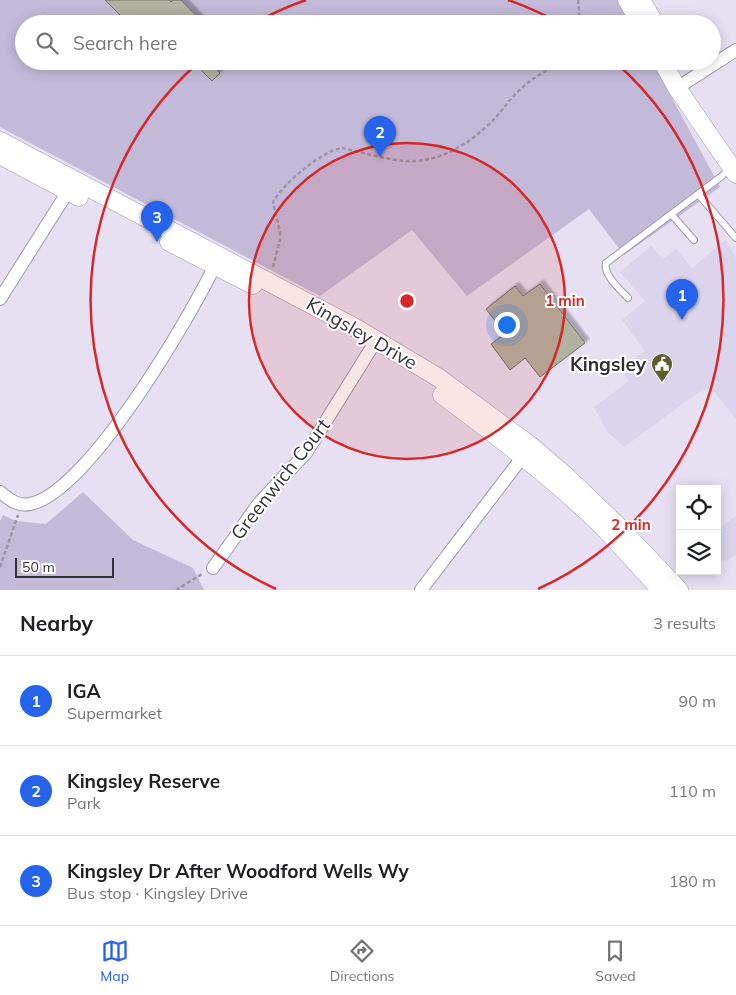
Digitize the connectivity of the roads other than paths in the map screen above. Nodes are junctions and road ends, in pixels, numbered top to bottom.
1 (627, 0) edge
2 (641, 0) edge
3 (636, 15) edge
4 (650, 15) edge
5 (736, 50) edge
6 (721, 60) edge
7 (670, 70) edge
8 (679, 70) edge
9 (706, 70) edge
10 (683, 85) junction
11 (0, 141) edge
12 (0, 155) edge
13 (734, 164) edge
14 (71, 186) junction
15 (698, 194) junction
16 (671, 214) junction
17 (736, 238) edge
18 (694, 240) dead end
19 (217, 261) junction
20 (628, 298) dead end
21 (0, 299) edge
22 (374, 344) junction
23 (527, 451) junction
24 (0, 492) edge
25 (213, 568) road end
26 (424, 589) edge
27 (661, 590) edge
28 (679, 590) edge

1 - 3 main road
2 - 4 main road
5 - 6 street
7 - 10 main road
8 - 10 main road
9 - 10 street
10 - 13 main road
11 - 14 main road, Kingsley Drive
12 - 14 main road, Kingsley Drive
13 - 15 lane
14 - 19 main road, Kingsley Drive
14 - 21 street
15 - 16 lane
15 - 17 lane
16 - 18 lane
16 - 20 lane
19 - 22 main road, Kingsley Drive
19 - 24 street
22 - 23 main road, Kingsley Drive
22 - 25 street, Greenwich Court
23 - 26 street
23 - 27 main road, Kingsley Drive
23 - 28 main road, Kingsley Drive

